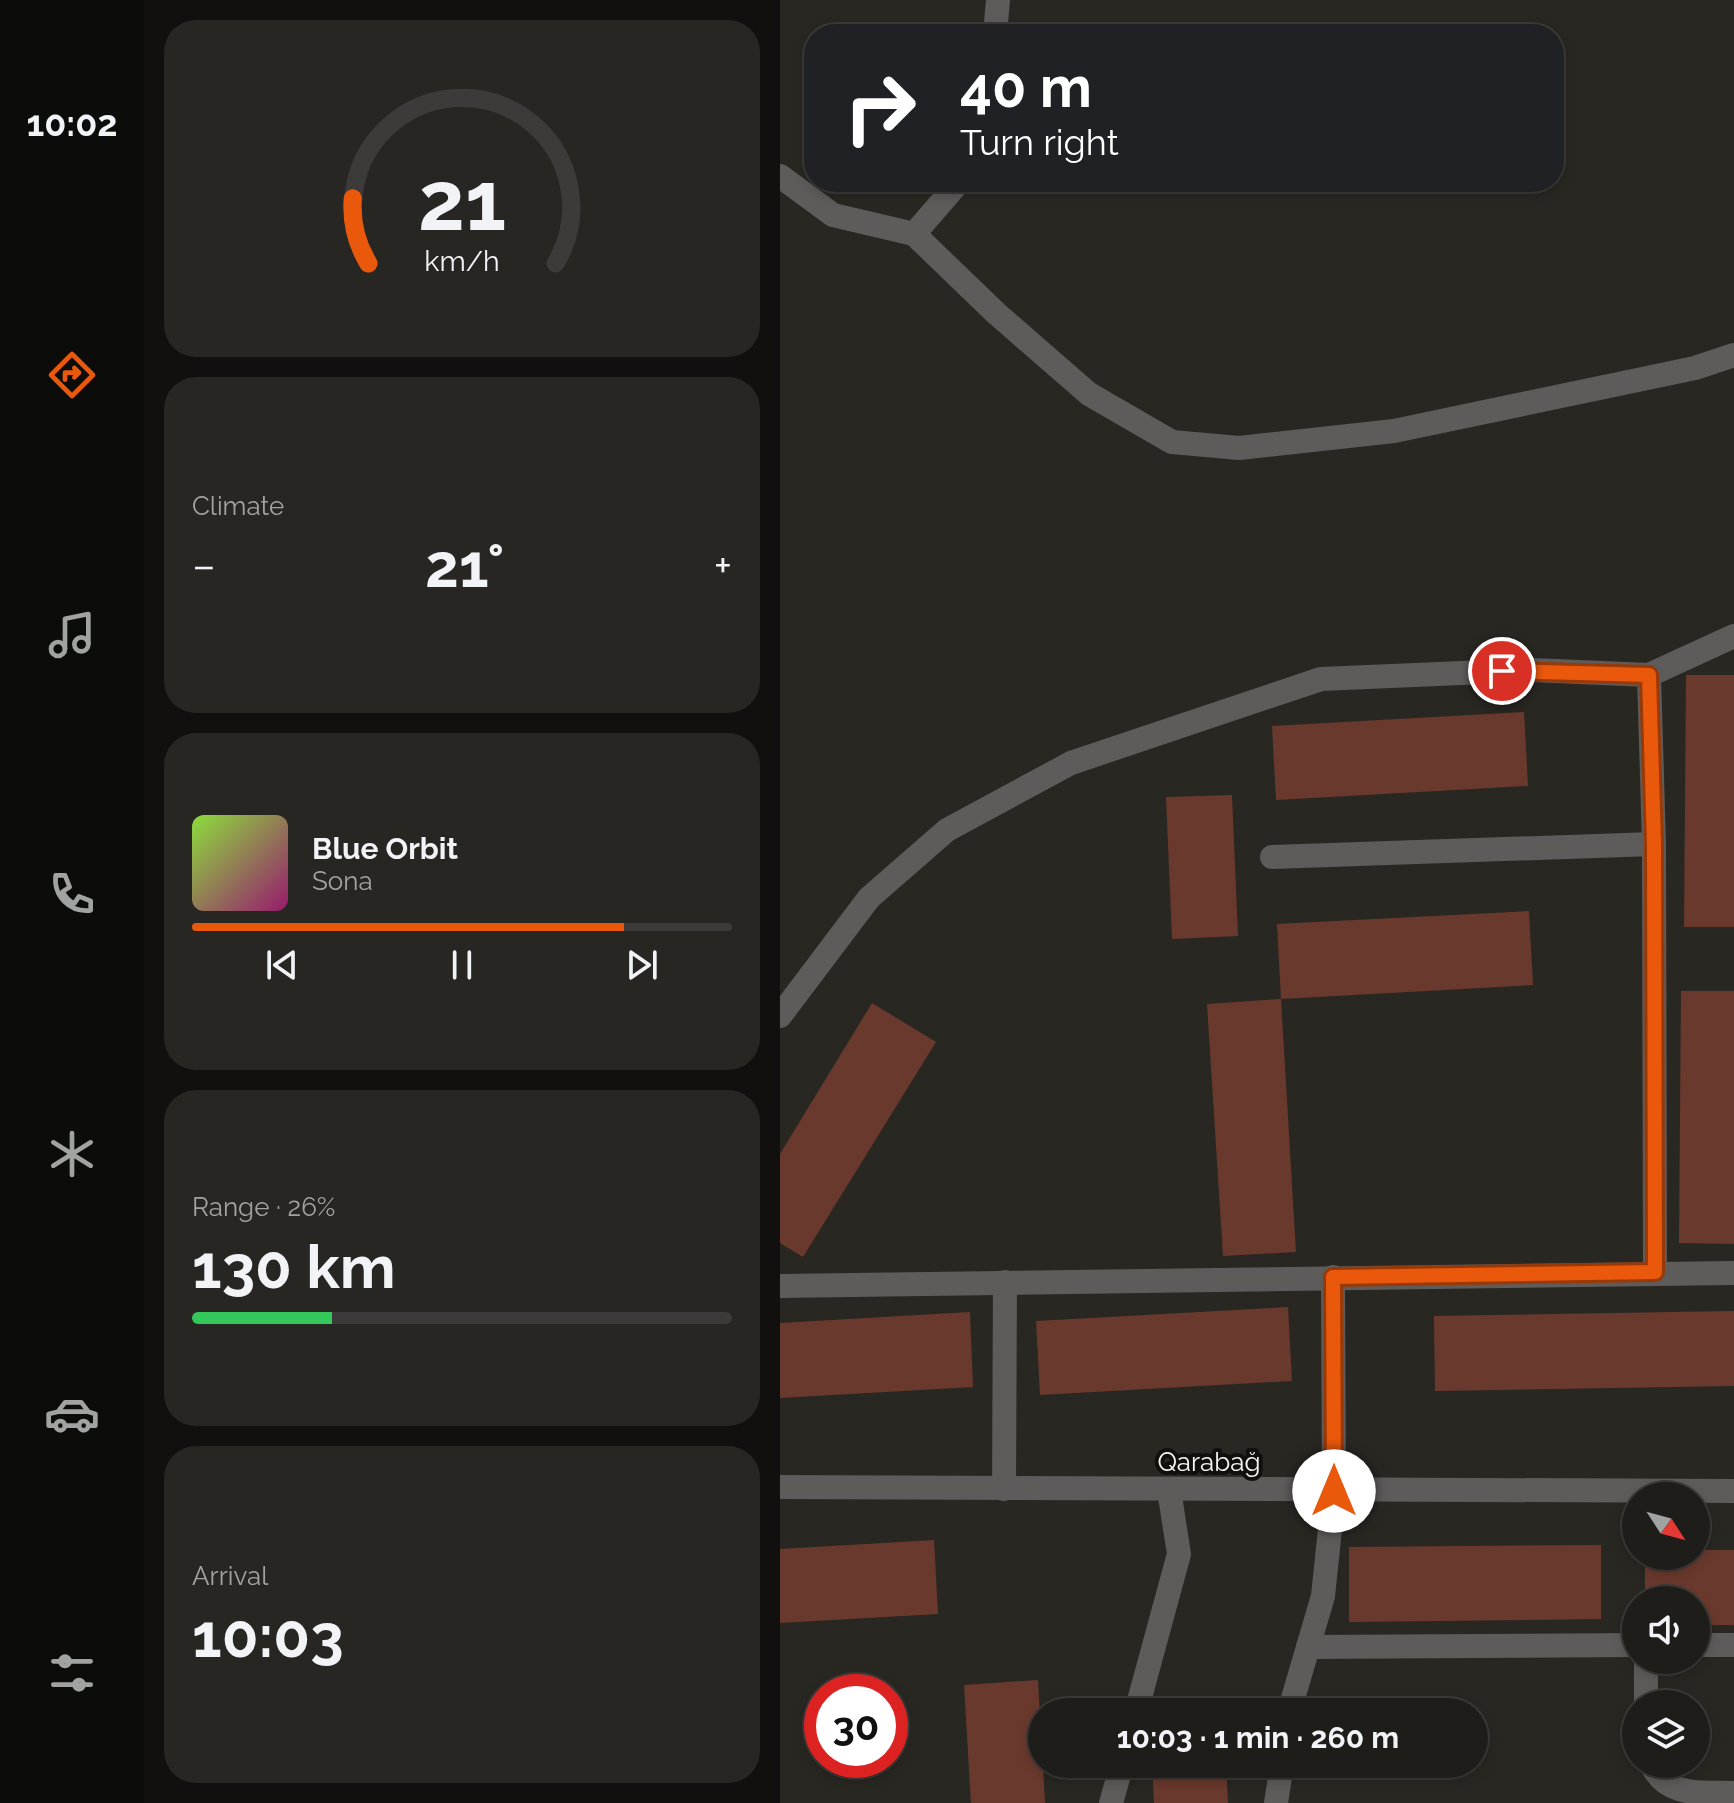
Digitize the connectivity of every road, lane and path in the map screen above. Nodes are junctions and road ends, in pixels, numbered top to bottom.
1 (998, 0) edge
2 (996, 24) edge
3 (780, 176) edge
4 (950, 192) edge
5 (914, 234) junction
6 (1734, 355) edge
7 (1734, 636) edge
8 (1649, 675) junction
9 (1654, 844) junction
10 (1272, 857) dead end
11 (780, 1016) edge
12 (1655, 1272) junction
13 (1734, 1273) edge
14 (1333, 1277) junction
15 (1005, 1282) junction
16 (780, 1286) edge
17 (780, 1487) edge
18 (1004, 1489) junction
19 (1169, 1490) junction
20 (1334, 1491) junction
21 (1734, 1491) edge
22 (1622, 1645) edge
23 (1710, 1645) edge
24 (1734, 1645) edge
25 (1308, 1647) junction
26 (1140, 1698) edge
27 (1293, 1698) edge
28 (1118, 1778) edge
29 (1280, 1778) edge
30 (1659, 1778) edge
31 (1734, 1793) edge
32 (1111, 1803) edge
33 (1276, 1803) edge

1 - 2 street
3 - 5 street
4 - 5 street
5 - 6 street
7 - 8 street
8 - 9 street
8 - 11 street
9 - 10 street
9 - 12 street
12 - 13 street
12 - 14 street
14 - 15 street
14 - 20 street
15 - 16 street
15 - 18 street
17 - 18 street, Qarabağ
18 - 19 street, Qarabağ
19 - 20 street, Qarabağ
19 - 26 street
20 - 21 street, Qarabağ
20 - 25 street
22 - 25 street
23 - 24 street
25 - 27 street
28 - 32 street
29 - 33 street
30 - 31 street

